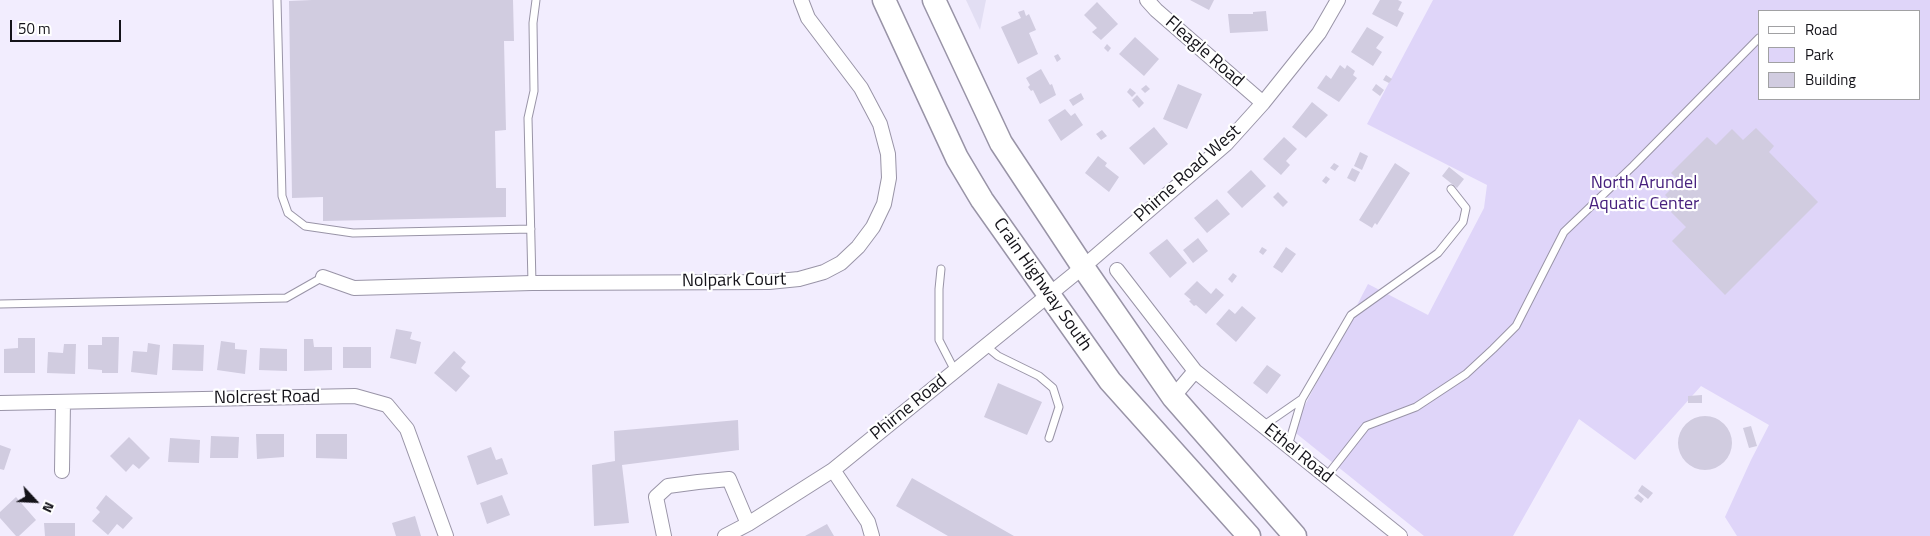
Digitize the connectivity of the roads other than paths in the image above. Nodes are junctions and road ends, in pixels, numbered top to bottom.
1 (277, 0) edge
2 (536, 0) edge
3 (801, 0) edge
4 (884, 0) edge
5 (934, 0) edge
6 (1147, 0) edge
7 (1338, 0) edge
8 (1758, 39) edge
9 (1262, 103) junction
10 (1451, 189) dead end
11 (531, 229) junction
12 (1083, 267) junction
13 (941, 269) dead end
14 (1117, 270) dead end
15 (323, 277) joint
16 (532, 283) junction
17 (1049, 294) junction
18 (0, 304) edge
19 (986, 346) junction
20 (955, 371) junction
21 (1195, 371) junction
22 (1173, 397) junction
23 (1302, 399) junction
24 (63, 402) junction
25 (0, 403) edge
26 (1263, 426) junction
27 (1049, 438) dead end
28 (1288, 446) junction
29 (833, 470) junction
30 (62, 471) dead end
31 (1326, 477) junction
32 (748, 524) junction
33 (446, 536) edge
34 (664, 536) edge
35 (725, 536) edge
36 (872, 536) edge
37 (1249, 536) edge
38 (1295, 536) edge
39 (1400, 536) edge

1 - 11 lane
2 - 11 lane
3 - 16 street, Nolpark Court
4 - 17 main road, Crain Highway South
5 - 12 main road
6 - 9 street, Fleagle Road
7 - 9 street, Phirne Road West
8 - 31 lane
9 - 12 street, Phirne Road West
10 - 23 lane
11 - 16 lane
12 - 17 street, Phirne Road
12 - 22 main road
13 - 20 lane
14 - 21 street, Ethel Road
15 - 16 street, Nolpark Court
15 - 18 lane
17 - 19 street, Phirne Road
17 - 37 main road, Crain Highway South
19 - 20 street, Phirne Road
19 - 27 lane
20 - 29 street, Phirne Road
21 - 22 street
21 - 26 street, Ethel Road
22 - 38 main road
23 - 26 lane
23 - 28 lane
24 - 25 street, Nolcrest Road
24 - 30 street
24 - 33 street, Nolcrest Road
26 - 28 street, Ethel Road
28 - 31 street, Ethel Road
29 - 32 street, Phirne Road
29 - 36 street
31 - 39 street, Ethel Road
32 - 34 street
32 - 35 street, Phirne Road

